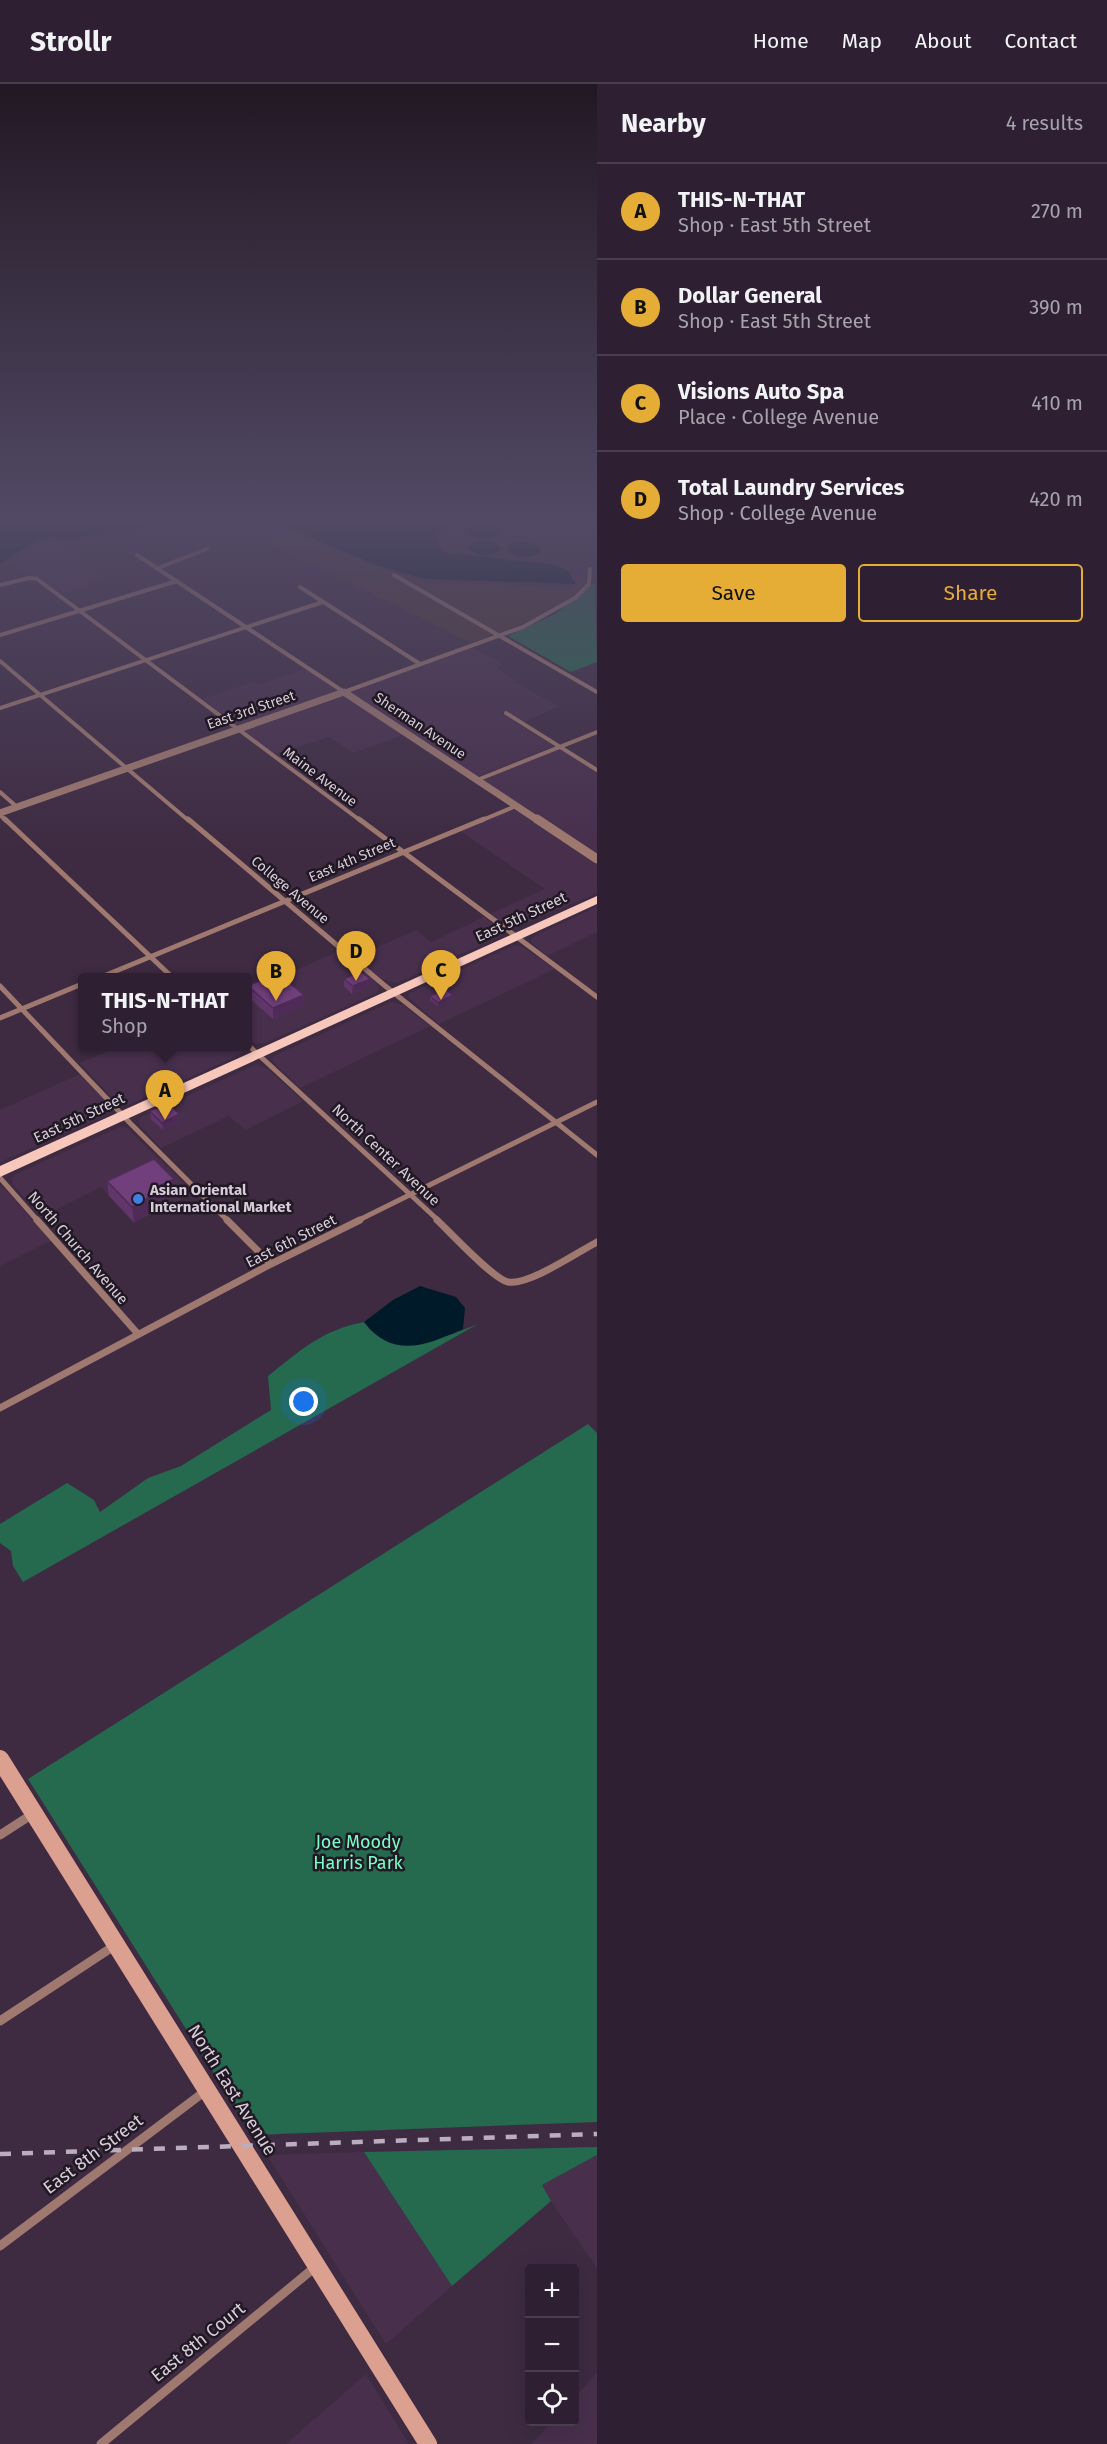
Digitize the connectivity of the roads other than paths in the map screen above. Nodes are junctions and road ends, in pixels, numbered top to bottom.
1 (28, 626) edge
2 (102, 626) edge
3 (361, 626) edge
4 (485, 626) edge
5 (523, 626) edge
6 (247, 627) joint
7 (0, 635) edge
8 (501, 635) junction
9 (148, 660) junction
10 (0, 661) edge
11 (420, 664) junction
12 (344, 692) junction
13 (597, 692) edge
14 (42, 695) junction
15 (0, 708) edge
16 (506, 713) dead end
17 (238, 729) junction
18 (597, 732) edge
19 (560, 747) junction
20 (129, 768) junction
21 (597, 770) edge
22 (477, 780) junction
23 (0, 792) edge
24 (516, 806) junction
25 (17, 807) junction
26 (0, 814) edge
27 (402, 852) junction
28 (597, 859) edge
29 (597, 900) edge
30 (285, 901) junction
31 (516, 937) junction
32 (149, 956) junction
33 (110, 973) edge
34 (168, 973) edge
35 (0, 986) edge
36 (78, 986) edge
37 (394, 993) junction
38 (597, 997) edge
39 (23, 1009) junction
40 (0, 1018) edge
41 (252, 1049) edge
42 (258, 1054) junction
43 (597, 1102) edge
44 (124, 1116) junction
45 (556, 1123) junction
46 (597, 1155) edge
47 (0, 1172) edge
48 (0, 1178) edge
49 (410, 1194) junction
50 (597, 1242) edge
51 (271, 1264) junction
52 (138, 1334) junction
53 (0, 1408) edge
54 (0, 1759) edge
55 (34, 1813) junction
56 (0, 1835) edge
57 (117, 1944) junction
58 (0, 2021) edge
59 (207, 2089) junction
60 (0, 2246) edge
61 (317, 2266) junction
62 (101, 2444) edge
63 (428, 2444) edge

1 - 7 street
2 - 9 street, Maine Avenue
3 - 11 street
4 - 8 street
5 - 8 street, East 3rd Street
6 - 9 street
6 - 12 street, Sherman Avenue
8 - 11 street, East 3rd Street
8 - 13 street
9 - 14 street
9 - 17 street, Maine Avenue
10 - 14 street, College Avenue
11 - 12 street, East 3rd Street
12 - 17 street, East 3rd Street
12 - 22 street, Sherman Avenue
14 - 15 street
14 - 20 street, College Avenue
16 - 19 street
17 - 20 street, East 3rd Street
17 - 27 street, Maine Avenue
18 - 19 street
19 - 21 street
19 - 22 street
20 - 25 street, East 3rd Street
20 - 30 street, College Avenue
22 - 24 street, Sherman Avenue
23 - 25 street
24 - 27 street, East 4th Street
24 - 28 street, Sherman Avenue
25 - 26 street, East 3rd Street
26 - 32 street
27 - 30 street, East 4th Street
27 - 31 street, Maine Avenue
29 - 31 main road, East 5th Street
30 - 32 street, East 4th Street
30 - 37 street, College Avenue
31 - 37 main road, East 5th Street
31 - 38 street, Maine Avenue
32 - 33 street, East 4th Street
32 - 34 street
35 - 39 street
36 - 39 street
37 - 42 main road, East 5th Street
37 - 45 street, College Avenue
39 - 40 street
39 - 44 street
41 - 42 street, North Center Avenue
42 - 44 main road, East 5th Street
42 - 49 street, North Center Avenue
43 - 45 street, East 6th Street
44 - 47 main road, East 5th Street
44 - 51 street
45 - 46 street, College Avenue
45 - 49 street, East 6th Street
48 - 52 street, North Church Avenue
49 - 50 street, North Center Avenue
49 - 51 street, East 6th Street
51 - 52 street, East 6th Street
52 - 53 street, East 6th Street
54 - 55 main road, North East Avenue
55 - 56 street
55 - 57 main road, North East Avenue
57 - 58 street
57 - 59 main road, North East Avenue
59 - 60 street, East 8th Street
59 - 61 main road, North East Avenue
61 - 62 street, East 8th Court
61 - 63 main road, North East Avenue

